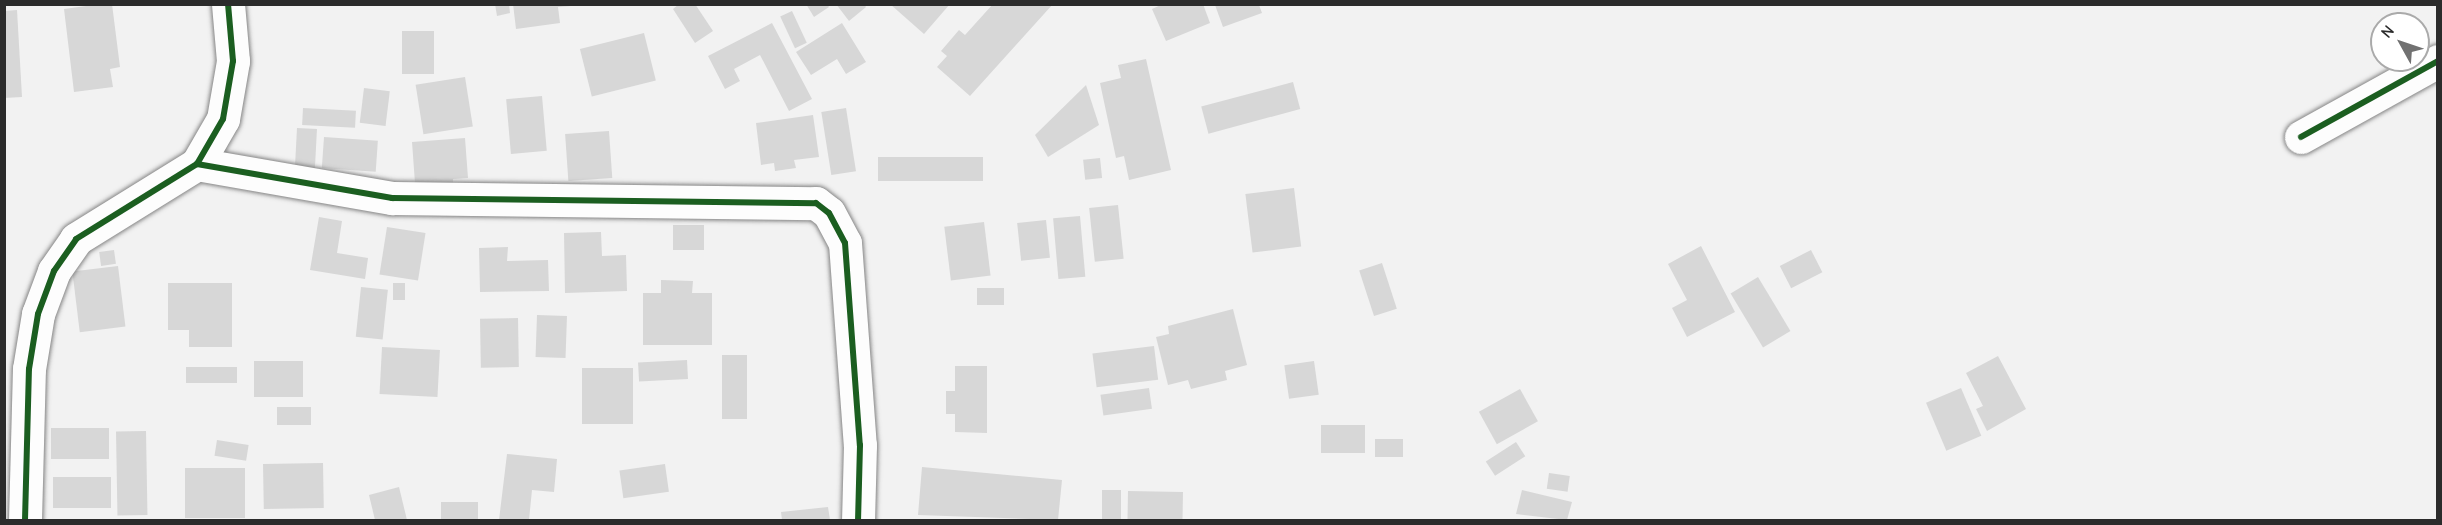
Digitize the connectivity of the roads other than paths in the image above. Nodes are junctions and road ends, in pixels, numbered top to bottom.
1 (228, 4) edge
2 (2438, 61) edge
3 (2301, 137) dead end
4 (197, 164) junction
5 (26, 520) edge
6 (858, 520) edge

1 - 4 street
2 - 3 street
4 - 5 street
4 - 6 street

